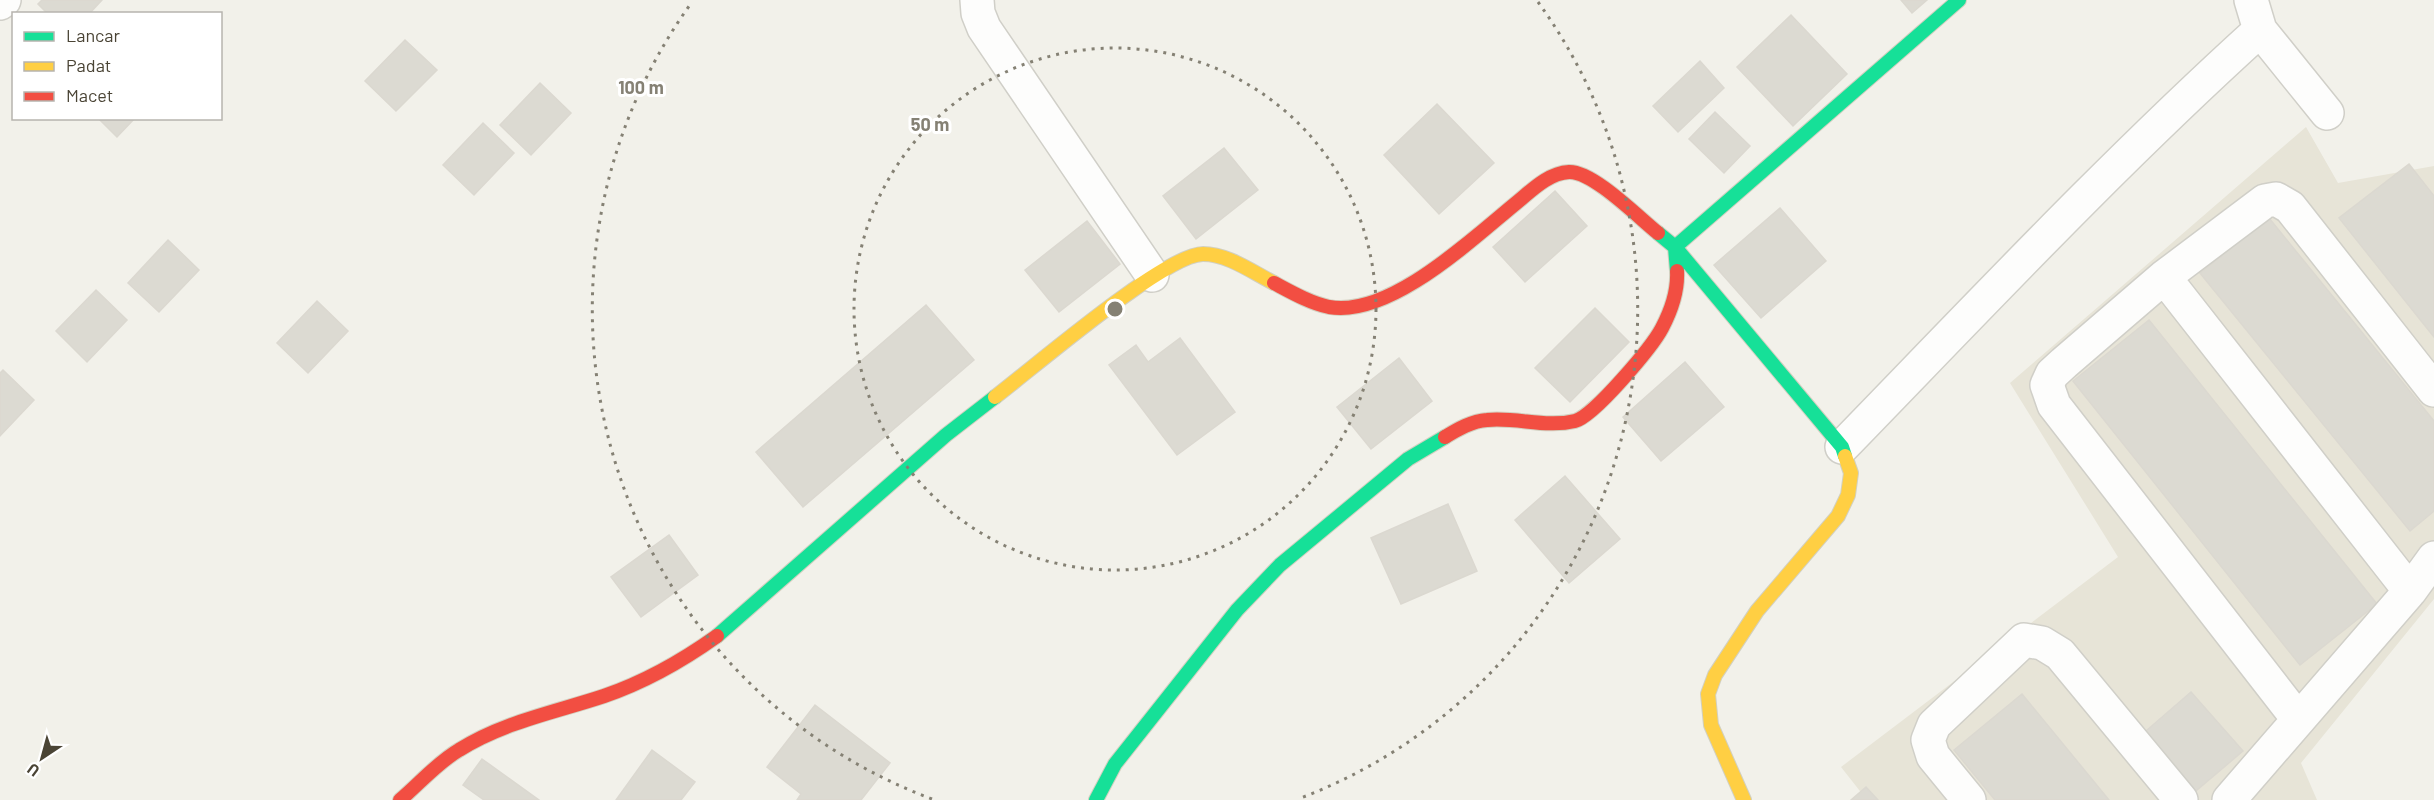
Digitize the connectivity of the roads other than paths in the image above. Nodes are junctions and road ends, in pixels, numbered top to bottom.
1 (977, 0) edge
2 (1959, 0) edge
3 (2256, 15) edge
4 (2327, 113) dead end
5 (1675, 247) junction
6 (1152, 275) junction
7 (2164, 278) junction
8 (2434, 390) edge
9 (1842, 447) junction
10 (2434, 558) edge
11 (2410, 591) junction
12 (2298, 719) junction
13 (400, 800) edge
14 (1096, 800) edge
15 (1744, 800) edge
16 (1969, 800) edge
17 (2181, 800) edge
18 (2229, 800) edge

1 - 6 street
2 - 5 street
3 - 4 street
3 - 9 street
5 - 6 street
5 - 9 street
5 - 14 street
6 - 13 street
7 - 8 street
7 - 11 street
7 - 12 street
9 - 15 street
10 - 11 street
11 - 12 street
12 - 18 street
16 - 17 street

